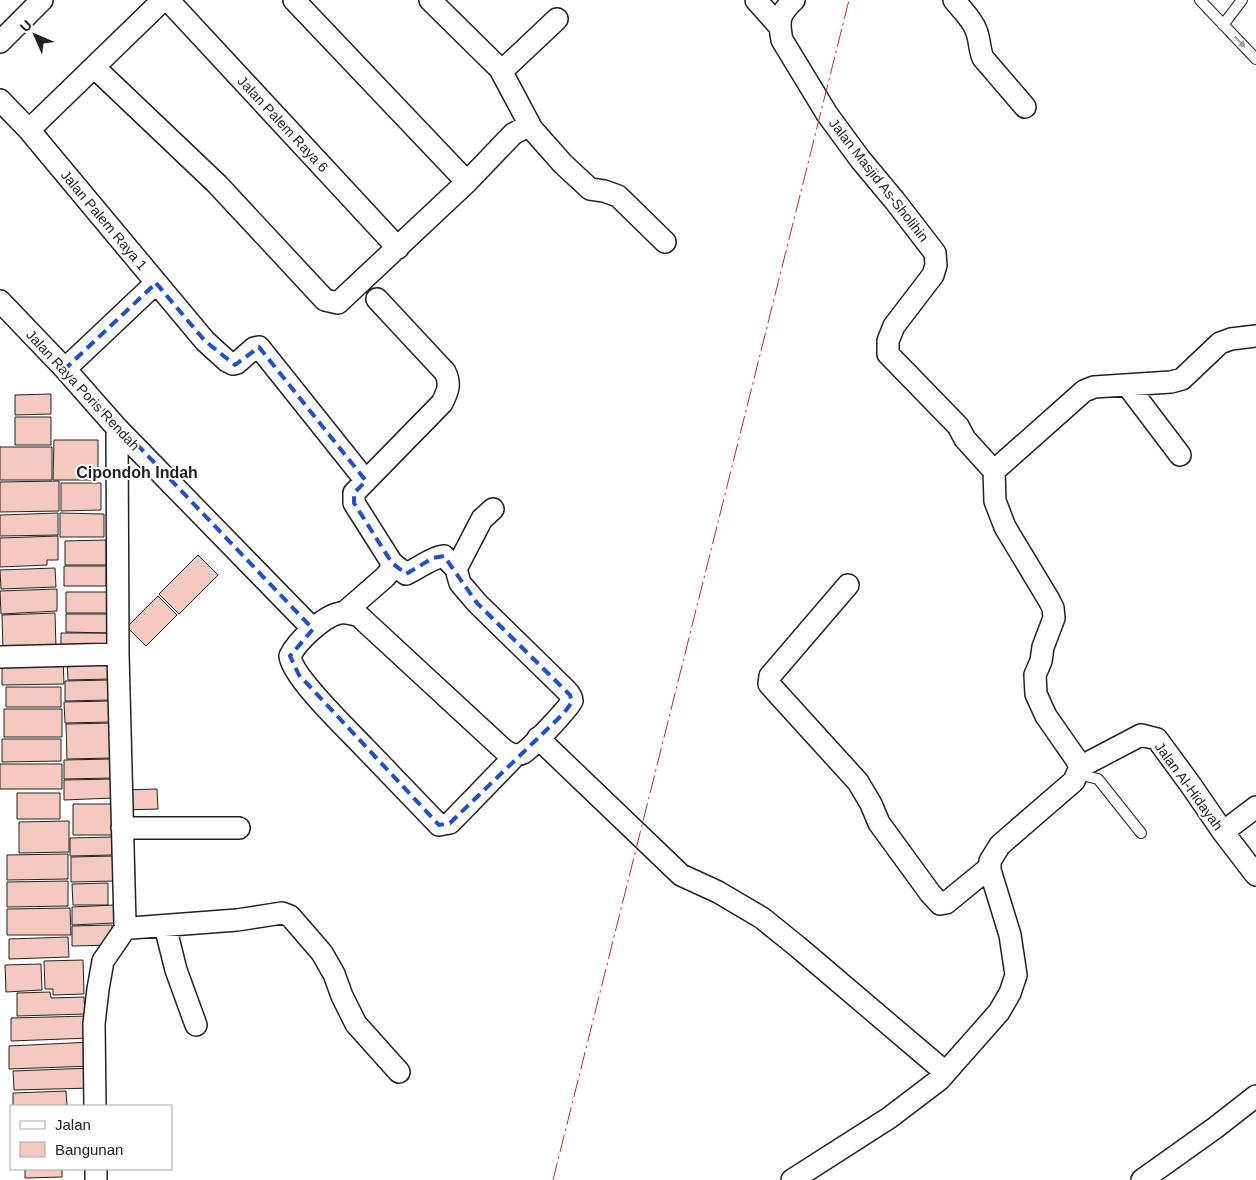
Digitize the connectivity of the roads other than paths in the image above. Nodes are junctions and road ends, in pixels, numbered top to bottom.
1 (42, 0) edge
2 (163, 0) edge
3 (168, 0) edge
4 (294, 0) edge
5 (756, 0) edge
6 (794, 0) edge
7 (954, 0) edge
8 (1200, 0) edge
9 (1242, 0) edge
10 (440, 3) edge
11 (558, 19) dead end
12 (1223, 25) junction
13 (780, 27) junction
14 (0, 42) edge
15 (1256, 59) edge
16 (94, 67) junction
17 (500, 69) junction
18 (0, 100) edge
19 (1025, 107) dead end
20 (532, 129) junction
21 (29, 130) junction
22 (467, 182) junction
23 (665, 242) dead end
24 (398, 248) junction
25 (156, 283) junction
26 (378, 299) dead end
27 (0, 301) edge
28 (1256, 336) edge
29 (65, 369) junction
30 (1127, 385) junction
31 (117, 428) junction
32 (1180, 455) dead end
33 (994, 471) junction
34 (366, 480) junction
35 (493, 509) dead end
36 (392, 563) junction
37 (456, 569) junction
38 (848, 586) dead end
39 (345, 612) junction
40 (313, 629) junction
41 (118, 654) junction
42 (0, 657) edge
43 (538, 738) junction
44 (516, 755) junction
45 (1079, 771) junction
46 (1256, 807) edge
47 (122, 828) junction
48 (238, 828) dead end
49 (1223, 832) junction
50 (1141, 833) dead end
51 (990, 867) junction
52 (1256, 875) edge
53 (126, 926) junction
54 (165, 926) junction
55 (196, 1025) dead end
56 (399, 1072) dead end
57 (945, 1072) junction
58 (1256, 1096) edge
59 (95, 1105) edge
60 (792, 1180) edge
61 (1142, 1180) edge

1 - 14 street
2 - 16 street
3 - 24 street, Jalan Palem Raya 6
4 - 22 street
5 - 13 street
6 - 13 street
7 - 19 street
8 - 12 lane
9 - 12 lane
10 - 17 street
11 - 17 street
12 -> 15 lane
13 - 33 street, Jalan Masjid As-Sholihin
16 - 21 street
16 - 24 street
17 - 20 street
18 - 21 street, Jalan Palem Raya 1
20 - 22 street
20 - 23 street
21 - 25 street, Jalan Palem Raya 1
22 - 24 street
25 - 29 street
25 - 34 street, Jalan Palem Raya 1
26 - 34 street
27 - 29 street, Jalan Raya Poris Rendah
28 - 30 street
29 - 31 street, Jalan Raya Poris Rendah
30 - 32 street
30 - 33 street
31 - 40 street, Jalan Raya Poris Rendah
31 - 41 street
33 - 45 street
34 - 36 street
35 - 37 street
36 - 37 street
36 - 39 street
37 - 43 street
38 - 51 street
39 - 40 street
39 - 44 street
40 - 44 street
41 - 42 street
41 - 47 street
43 - 44 street
43 - 57 street
45 - 49 street, Jalan Al-Hidayah
45 - 50 lane
45 - 51 street, Jalan Al-Hidayah
46 - 49 street
47 - 48 street
47 - 53 street
49 - 52 street, Jalan Al-Hidayah
51 - 57 street
53 - 54 street
53 - 59 street
54 - 55 street
54 - 56 street
57 - 60 street
58 - 61 street

